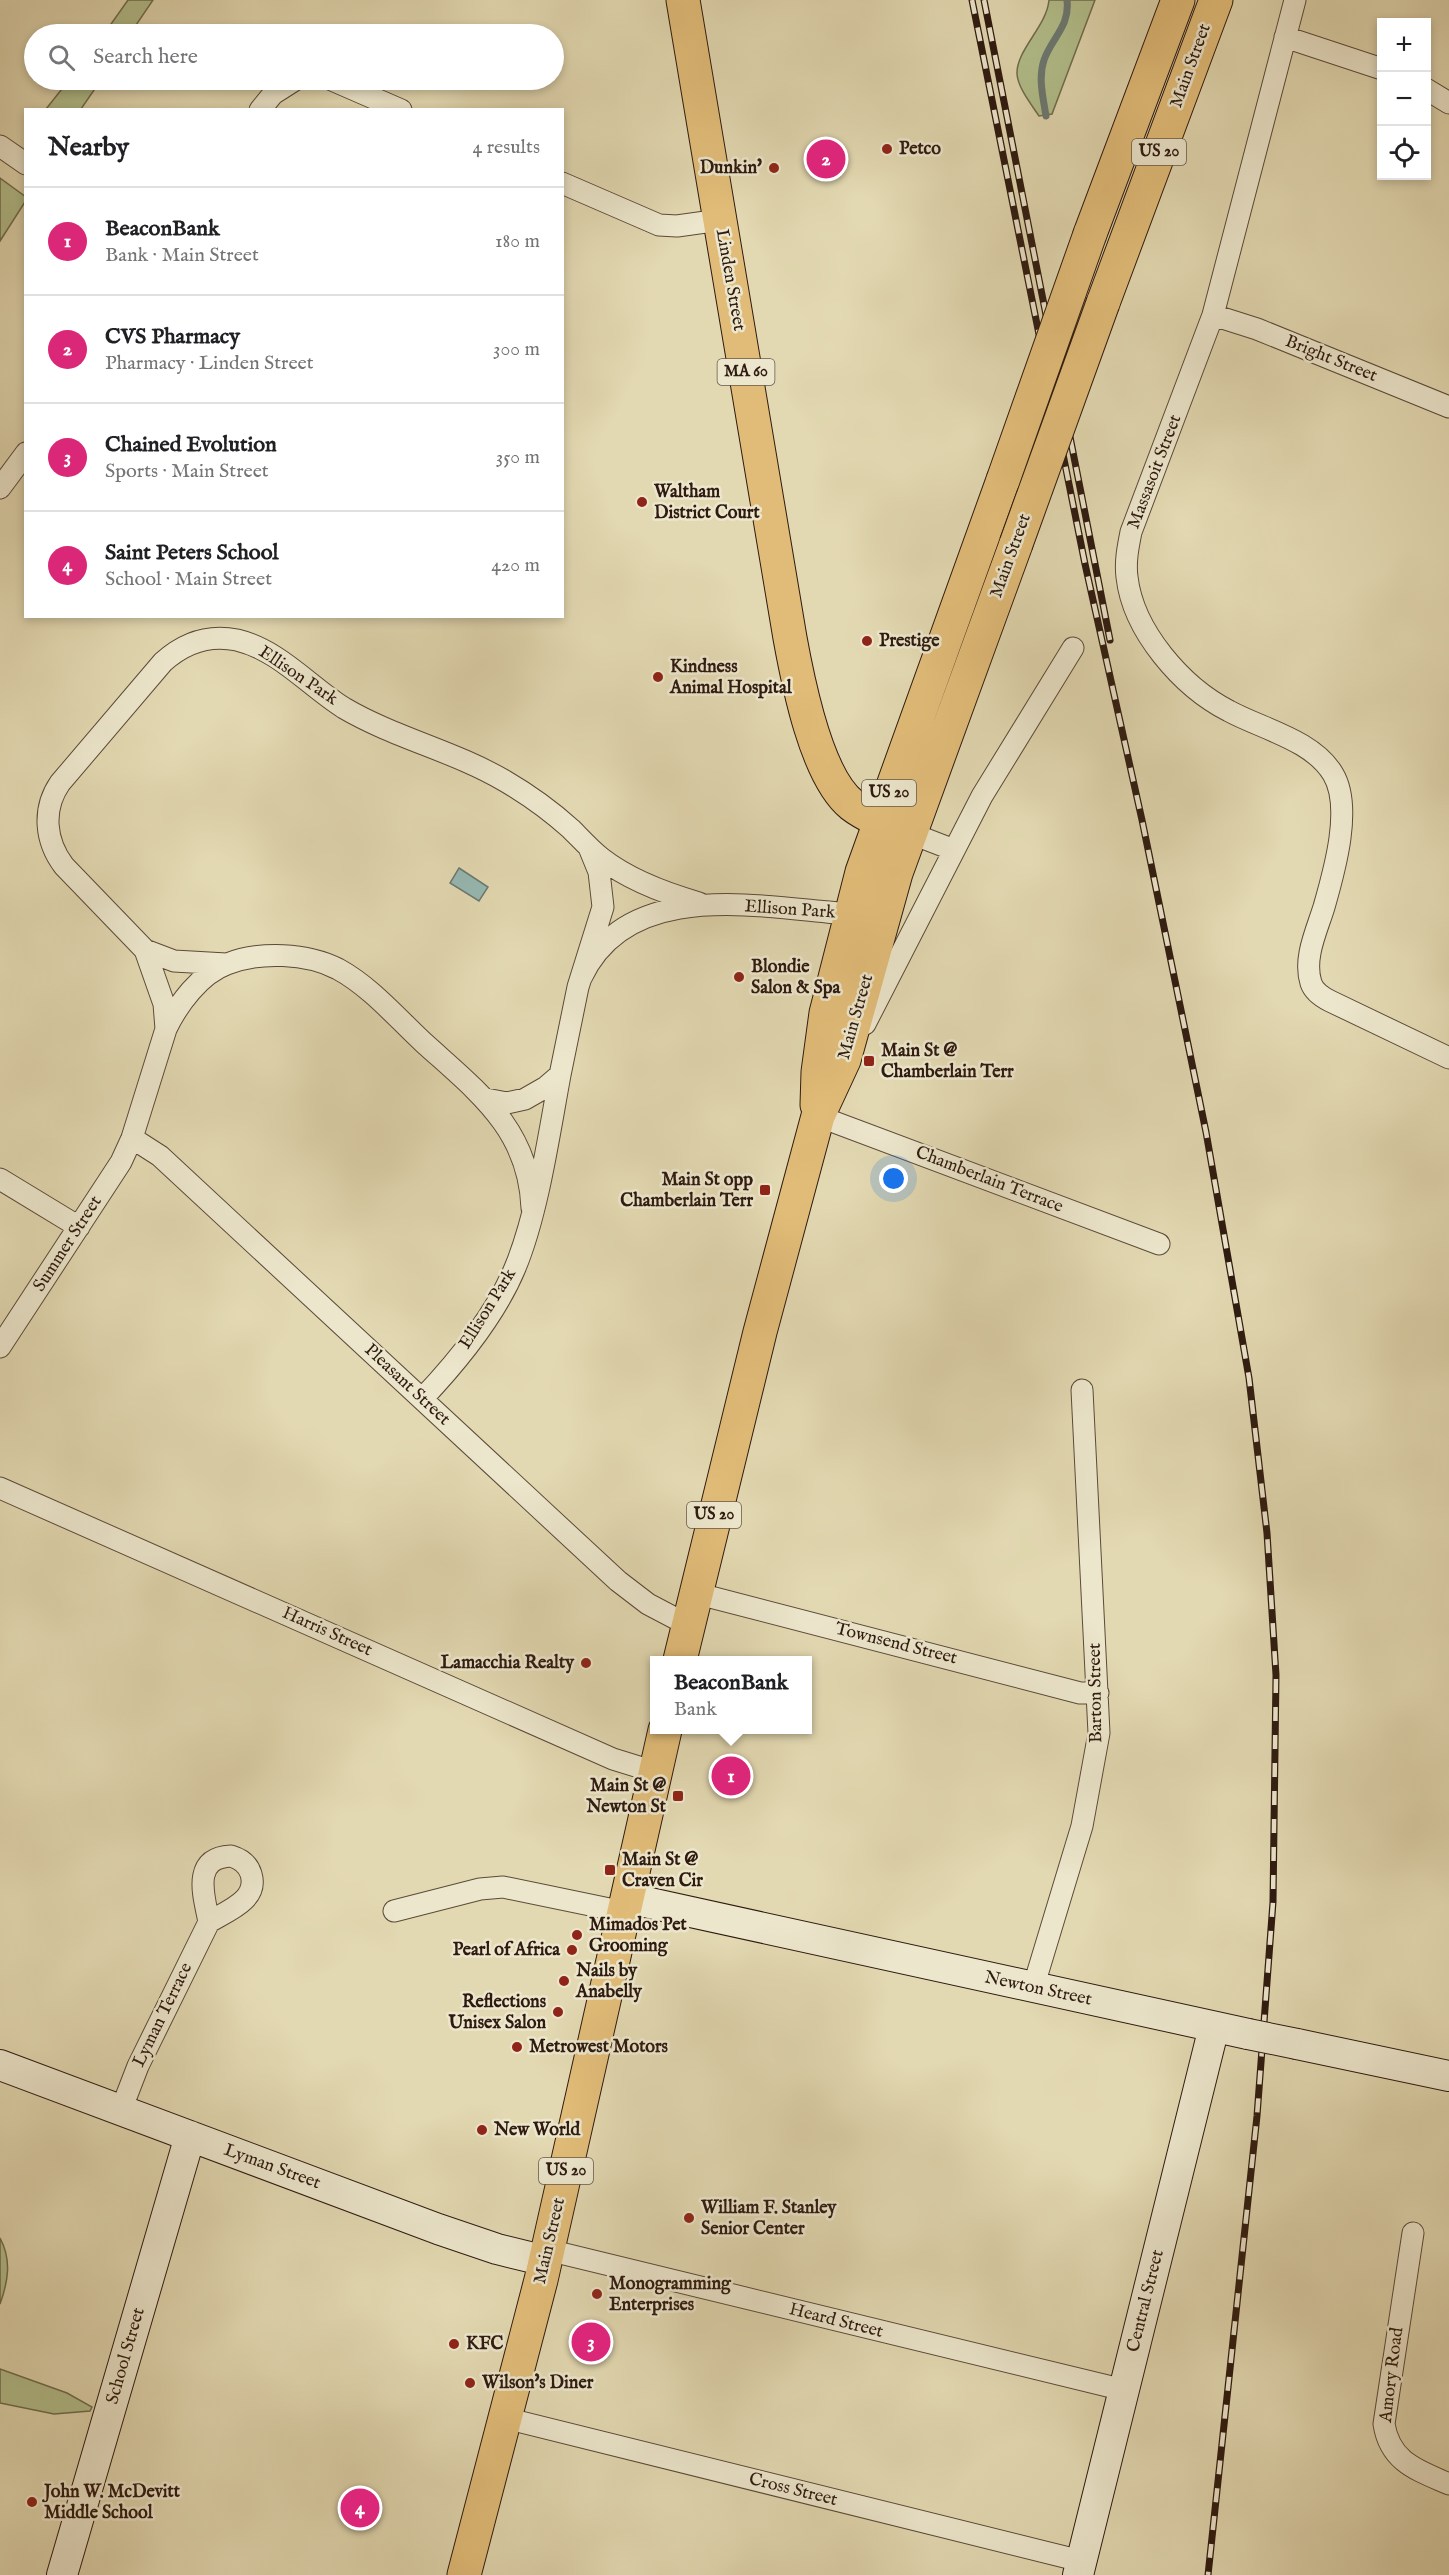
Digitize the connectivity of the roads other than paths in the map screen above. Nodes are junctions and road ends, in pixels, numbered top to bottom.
1 (683, 0) edge
2 (1178, 0) edge
3 (1216, 0) edge
4 (1295, 0) edge
5 (1285, 37) junction
6 (1377, 67) edge
7 (279, 90) edge
8 (355, 90) edge
9 (1431, 92) edge
10 (1449, 103) edge
11 (262, 108) edge
12 (396, 108) edge
13 (0, 146) edge
14 (24, 163) edge
15 (564, 184) edge
16 (720, 220) junction
17 (1213, 315) junction
18 (1449, 406) edge
19 (24, 456) edge
20 (0, 488) edge
21 (1073, 648) dead end
22 (879, 820) junction
23 (910, 833) junction
24 (587, 845) junction
25 (954, 850) junction
26 (699, 903) junction
27 (850, 914) junction
28 (145, 950) junction
29 (226, 964) junction
30 (581, 978) junction
31 (166, 1029) junction
32 (1449, 1058) edge
33 (560, 1075) junction
34 (836, 1080) junction
35 (486, 1099) junction
36 (818, 1116) junction
37 (132, 1138) junction
38 (0, 1179) edge
39 (532, 1208) junction
40 (79, 1227) junction
41 (1160, 1244) dead end
42 (0, 1347) edge
43 (1082, 1390) dead end
44 (422, 1399) junction
45 (0, 1488) edge
46 (692, 1609) junction
47 (681, 1656) edge
48 (1098, 1693) junction
49 (664, 1734) edge
50 (655, 1772) junction
51 (625, 1905) junction
52 (394, 1911) dead end
53 (209, 1922) dead end
54 (1033, 1988) junction
55 (1214, 2027) junction
56 (0, 2065) edge
57 (1449, 2076) edge
58 (121, 2110) junction
59 (190, 2136) junction
60 (1413, 2233) dead end
61 (547, 2255) junction
62 (1124, 2390) junction
63 (505, 2418) junction
64 (1449, 2484) edge
65 (1079, 2568) edge
66 (62, 2575) edge
67 (464, 2575) edge

1 - 16 main road, Linden Street / MA 60
2 - 22 main road, Main Street / US 20, bridge
3 - 23 main road, Main Street / US 20, bridge
4 - 5 street, Massasoit Street
5 - 6 street
5 - 17 street, Massasoit Street
7 - 11 street
8 - 12 street
9 - 10 street
13 - 14 street
15 - 16 street
16 - 22 main road, Linden Street / MA 60
17 - 18 street, Bright Street
17 - 32 street, Massasoit Street
19 - 20 street
21 - 25 street
22 - 23 main road, Linden Street / MA 60
22 - 27 main road, Main Street / US 20
23 - 25 street
23 - 27 street, Ellison Park
23 - 34 main road, Main Street / US 20
24 - 26 street, Ellison Park
24 - 28 street, Ellison Park
24 - 30 street, Ellison Park
25 - 34 street
26 - 27 street, Ellison Park
26 - 30 street, Ellison Park
27 - 36 main road, Main Street / US 20
28 - 29 street, Ellison Park
28 - 31 street, Ellison Park
29 - 31 street, Ellison Park
29 - 35 street, Ellison Park
30 - 33 street, Ellison Park
31 - 37 street, Ellison Park
33 - 35 street
33 - 39 street, Ellison Park
34 - 36 main road, Main Street / US 20
35 - 39 street, Ellison Park
36 - 41 street, Chamberlain Terrace
36 - 46 main road, Main Street / US 20
37 - 40 street, Summer Street
37 - 44 street, Pleasant Street
38 - 40 street
39 - 44 street, Ellison Park
40 - 42 street, Summer Street
43 - 48 street, Barton Street
44 - 46 street, Pleasant Street
45 - 50 street, Harris Street
46 - 47 main road, Main Street / US 20
46 - 48 street, Townsend Street
48 - 54 street, Barton Street
49 - 50 main road, Main Street / US 20
50 - 51 main road, Main Street / US 20
51 - 52 street
51 - 54 street, Newton Street
51 - 61 main road, Main Street / US 20
53 - 58 street, Lyman Terrace
54 - 55 street, Newton Street
55 - 57 street, Newton Street, bridge
55 - 62 street, Central Street
56 - 58 street, Lyman Street
58 - 59 street, Lyman Street
59 - 61 street, Lyman Street
59 - 66 street, School Street
60 - 64 street, Amory Road
61 - 62 street, Heard Street
61 - 63 main road, Main Street / US 20
62 - 65 street, Central Street
63 - 65 street, Cross Street
63 - 67 main road, Main Street / US 20

